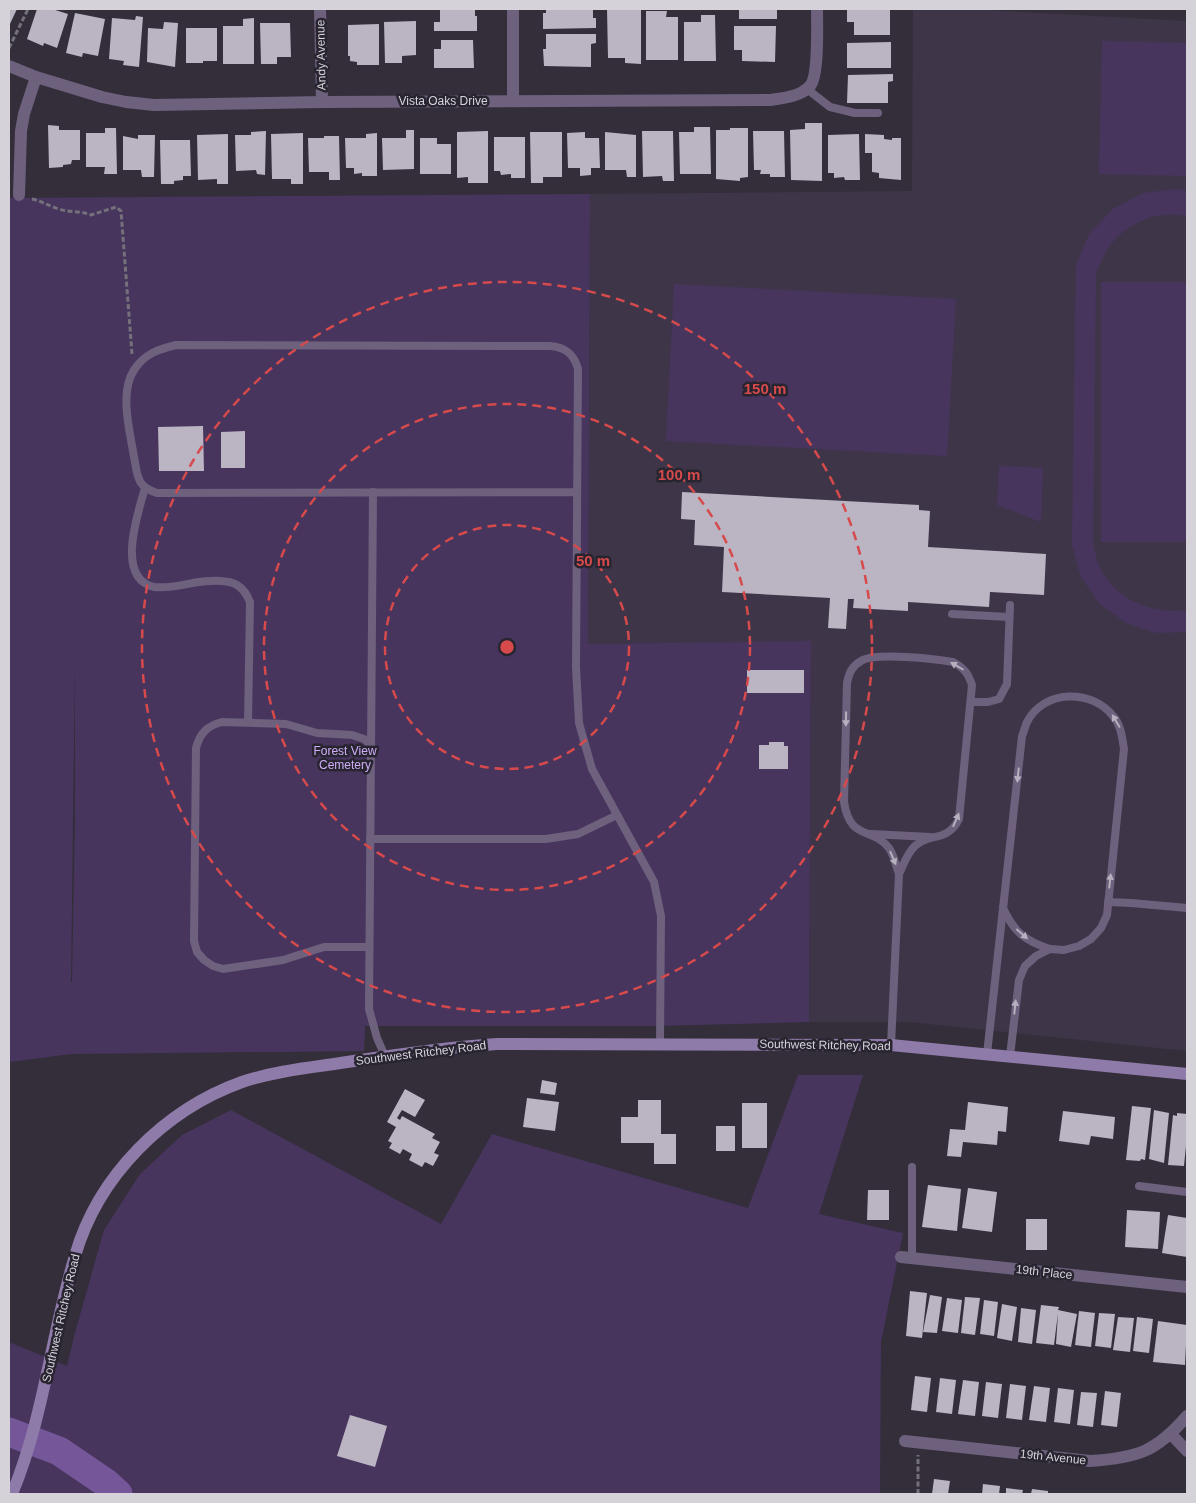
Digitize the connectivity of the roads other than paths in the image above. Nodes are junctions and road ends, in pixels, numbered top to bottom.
1 (320, 9) edge
2 (513, 9) edge
3 (817, 9) edge
4 (9, 66) edge
5 (36, 77) junction
6 (809, 87) junction
7 (513, 101) junction
8 (322, 102) junction
9 (878, 113) dead end
10 (19, 195) road end
11 (145, 488) junction
12 (373, 492) junction
13 (577, 492) junction
14 (1010, 605) dead end
15 (952, 614) dead end
16 (1010, 617) junction
17 (971, 702) junction
18 (248, 722) junction
19 (371, 745) junction
20 (617, 815) junction
21 (867, 834) junction
22 (933, 837) junction
23 (370, 839) junction
24 (899, 874) junction
25 (1108, 902) junction
26 (1003, 908) junction
27 (1187, 908) edge
28 (369, 947) junction
29 (1050, 949) junction
30 (660, 1044) junction
31 (891, 1045) junction
32 (987, 1054) junction
33 (385, 1056) junction
34 (1010, 1056) junction
35 (1187, 1074) edge
36 (912, 1167) dead end
37 (1139, 1186) dead end
38 (1187, 1192) edge
39 (906, 1258) joint
40 (1187, 1287) edge
41 (1187, 1416) edge
42 (1171, 1434) junction
43 (905, 1441) dead end
44 (1187, 1451) edge
45 (12, 1494) edge

1 - 8 street, Andy Avenue
2 - 7 street
3 - 6 street
4 - 5 street, Vista Oaks Drive
5 - 8 street, Vista Oaks Drive
5 - 10 street
6 - 7 street, Vista Oaks Drive
6 - 9 lane
7 - 8 street, Vista Oaks Drive
11 - 12 lane
11 - 13 lane
11 - 18 lane
12 - 13 lane
12 - 19 lane
13 - 20 lane
14 - 16 lane
15 - 16 lane
16 - 17 lane
17 -> 21 lane
22 -> 17 lane
18 - 19 lane
18 - 28 lane
19 - 23 lane
20 - 23 lane
20 - 30 lane
21 - 22 lane
21 -> 24 lane
22 - 24 lane
23 - 28 lane
24 - 31 lane
25 -> 26 lane
25 - 27 lane
25 - 29 lane
26 -> 29 lane
26 - 32 lane
28 - 33 lane
34 -> 29 lane
30 - 31 street, Southwest Ritchey Road
30 - 33 street, Southwest Ritchey Road
31 - 32 street, Southwest Ritchey Road
32 - 34 street, Southwest Ritchey Road
33 - 45 street, Southwest Ritchey Road
34 - 35 street, Southwest Ritchey Road
36 - 39 lane
37 - 38 lane
39 - 40 street, 19th Place
41 - 42 street, 19th Avenue
42 - 43 street, 19th Avenue
42 - 44 street

